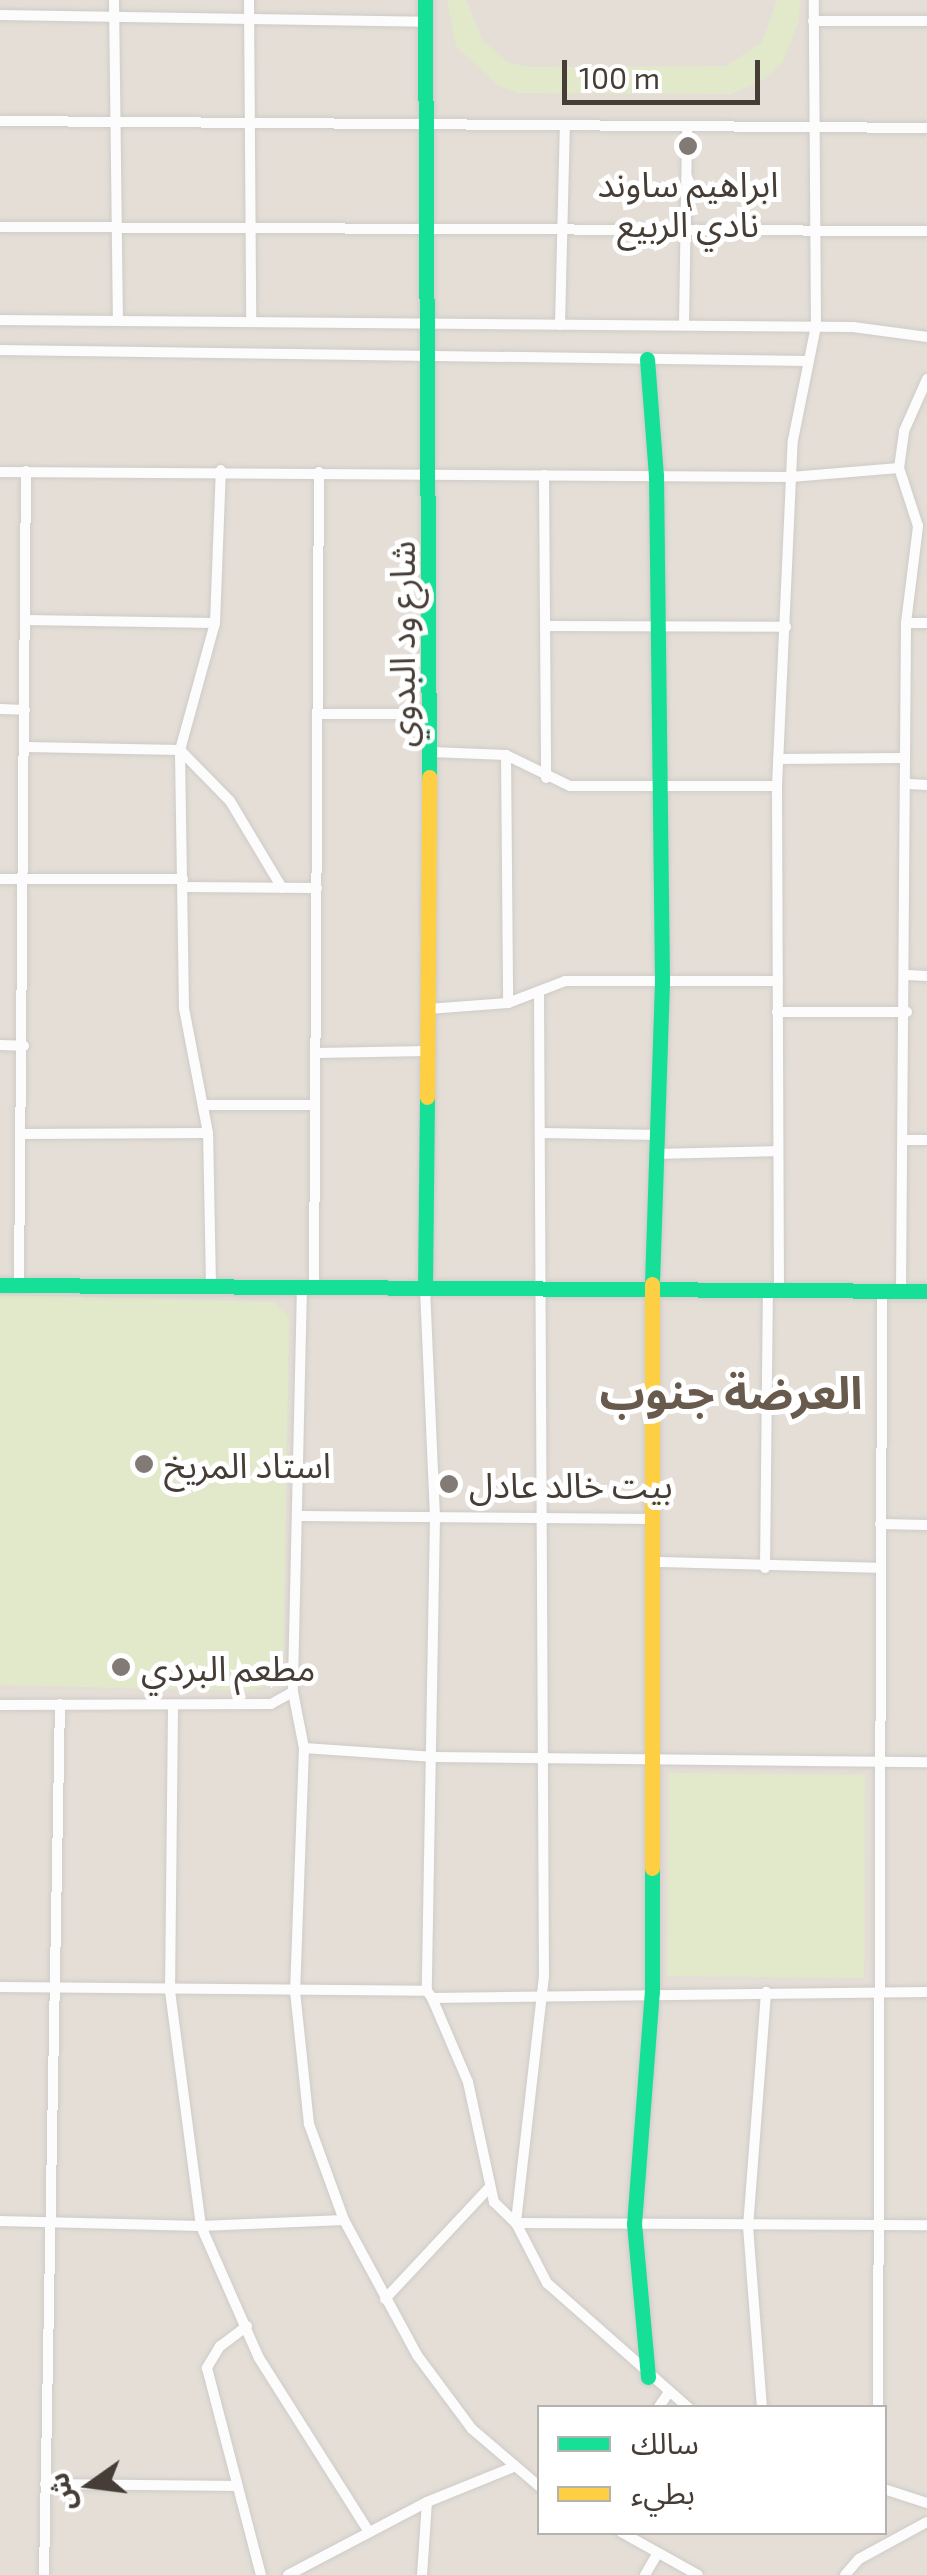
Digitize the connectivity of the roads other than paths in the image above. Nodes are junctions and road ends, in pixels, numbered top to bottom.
1 (114, 0) edge
2 (249, 0) edge
3 (425, 0) edge
4 (814, 0) edge
5 (0, 15) edge
6 (114, 17) junction
7 (248, 21) junction
8 (814, 21) junction
9 (927, 21) edge
10 (424, 22) junction
11 (253, 120) junction
12 (0, 121) edge
13 (114, 122) junction
14 (423, 122) junction
15 (566, 126) junction
16 (687, 127) junction
17 (814, 128) junction
18 (927, 128) edge
19 (251, 224) junction
20 (117, 226) junction
21 (0, 228) edge
22 (562, 228) junction
23 (423, 229) junction
24 (690, 231) junction
25 (927, 231) edge
26 (816, 232) junction
27 (0, 320) edge
28 (118, 320) junction
29 (252, 320) junction
30 (424, 325) junction
31 (560, 325) junction
32 (684, 325) junction
33 (816, 326) junction
34 (927, 337) edge
35 (0, 350) edge
36 (425, 358) junction
37 (647, 359) junction
38 (809, 362) junction
39 (927, 379) edge
40 (899, 468) junction
41 (221, 470) junction
42 (0, 472) edge
43 (26, 472) junction
44 (319, 472) junction
45 (431, 473) junction
46 (544, 474) junction
47 (656, 475) junction
48 (790, 477) junction
49 (26, 620) junction
50 (215, 623) junction
51 (906, 623) junction
52 (927, 623) edge
53 (546, 626) junction
54 (655, 627) junction
55 (786, 627) junction
56 (0, 709) edge
57 (25, 710) junction
58 (319, 714) junction
59 (430, 714) junction
60 (27, 747) junction
61 (180, 750) junction
62 (431, 752) junction
63 (506, 755) junction
64 (903, 758) junction
65 (778, 759) junction
66 (546, 778) junction
67 (909, 784) junction
68 (927, 785) edge
69 (777, 786) junction
70 (656, 789) junction
71 (0, 878) edge
72 (27, 878) junction
73 (183, 883) junction
74 (282, 888) junction
75 (316, 888) junction
76 (907, 974) junction
77 (927, 976) edge
78 (778, 981) junction
79 (662, 982) junction
80 (539, 992) junction
81 (508, 1003) junction
82 (428, 1009) junction
83 (777, 1012) junction
84 (907, 1012) junction
85 (0, 1045) edge
86 (24, 1046) junction
87 (428, 1051) junction
88 (316, 1053) junction
89 (204, 1105) junction
90 (315, 1105) junction
91 (208, 1133) junction
92 (23, 1134) junction
93 (541, 1134) junction
94 (659, 1136) junction
95 (906, 1140) junction
96 (927, 1140) edge
97 (778, 1151) junction
98 (660, 1154) junction
99 (0, 1285) edge
100 (20, 1285) junction
101 (211, 1285) junction
102 (308, 1286) junction
103 (542, 1287) junction
104 (425, 1288) junction
105 (652, 1288) junction
106 (773, 1290) junction
107 (882, 1290) junction
108 (901, 1290) junction
109 (927, 1291) edge
110 (301, 1516) junction
111 (435, 1517) junction
112 (544, 1518) junction
113 (657, 1519) junction
114 (880, 1524) junction
115 (927, 1526) edge
116 (656, 1562) junction
117 (765, 1568) junction
118 (880, 1568) junction
119 (292, 1692) junction
120 (0, 1704) edge
121 (60, 1704) junction
122 (173, 1706) junction
123 (304, 1748) junction
124 (435, 1756) junction
125 (544, 1758) junction
126 (655, 1759) junction
127 (878, 1761) junction
128 (927, 1762) edge
129 (0, 1988) edge
130 (56, 1990) junction
131 (170, 1991) junction
132 (295, 1991) junction
133 (543, 1992) junction
134 (652, 1992) junction
135 (766, 1992) junction
136 (875, 1992) junction
137 (927, 1992) edge
138 (430, 1995) junction
139 (489, 2188) junction
140 (344, 2220) junction
141 (874, 2220) junction
142 (0, 2221) edge
143 (49, 2222) junction
144 (516, 2224) junction
145 (634, 2224) junction
146 (927, 2224) edge
147 (201, 2226) junction
148 (748, 2226) junction
149 (385, 2299) junction
150 (247, 2326) junction
151 (648, 2377) junction
152 (669, 2392) junction
153 (660, 2405) edge
154 (685, 2405) edge
155 (762, 2405) edge
156 (878, 2405) edge
157 (511, 2468) junction
158 (45, 2484) junction
159 (537, 2485) edge
160 (236, 2486) junction
161 (887, 2490) edge
162 (427, 2502) junction
163 (927, 2503) edge
164 (927, 2522) edge
165 (369, 2532) junction
166 (626, 2535) edge
167 (927, 2535) edge
168 (658, 2554) junction
169 (290, 2574) edge
170 (44, 2575) edge
171 (261, 2575) edge
172 (422, 2575) edge
173 (644, 2575) edge
174 (698, 2575) edge
175 (846, 2575) edge

1 - 6 street
2 - 7 street
3 - 10 street, شارع ود البدوي
4 - 8 street
5 - 6 street
6 - 7 street
6 - 13 street
7 - 10 street
7 - 11 street
8 - 9 street
8 - 17 street
10 - 14 street, شارع ود البدوي
11 - 13 street
11 - 14 street
11 - 19 street
12 - 13 street
13 - 20 street
14 - 15 street
14 - 23 street, شارع ود البدوي
15 - 16 street
15 - 22 street
16 - 17 street
16 - 24 street
17 - 18 street
17 - 26 street
19 - 20 street
19 - 23 street
19 - 29 street
20 - 21 street
20 - 28 street
22 - 23 street
22 - 24 street
22 - 31 street
23 - 30 street, شارع ود البدوي
24 - 26 street
24 - 32 street
25 - 26 street
26 - 33 street
27 - 28 street
28 - 29 street
29 - 30 street
30 - 31 street
30 - 36 street, شارع ود البدوي
31 - 32 street
32 - 33 street
33 - 34 street
33 - 38 street
35 - 36 street
36 - 37 street
36 - 45 street, شارع ود البدوي
37 - 38 street
37 - 47 street
38 - 48 street
39 - 40 street
40 - 48 street
40 - 51 street
41 - 43 street
41 - 44 street
41 - 50 street
42 - 43 street
43 - 49 street
44 - 45 street
44 - 58 street
45 - 46 street
45 - 59 street, شارع ود البدوي
46 - 47 street
46 - 53 street
47 - 48 street
47 - 54 street
48 - 55 street
49 - 50 street
49 - 57 street
50 - 61 street
51 - 52 street
51 - 64 street
53 - 54 street
53 - 66 street
54 - 55 street
54 - 70 street
55 - 65 street
56 - 57 street
57 - 60 street
58 - 59 street
58 - 75 street
59 - 62 street, شارع ود البدوي
60 - 61 street
60 - 72 street
61 - 73 street
61 - 74 street
62 - 63 street
62 - 82 street, شارع ود البدوي
63 - 66 street
63 - 81 street
64 - 65 street
64 - 67 street
65 - 69 street
66 - 70 street
67 - 68 street
67 - 76 street
69 - 70 street
69 - 78 street
70 - 79 street
71 - 72 street
72 - 73 street
72 - 86 street
73 - 74 street
73 - 89 street
74 - 75 street
75 - 88 street
76 - 77 street
76 - 84 street
78 - 79 street
78 - 83 street
79 - 80 street
79 - 94 street
80 - 81 street
80 - 93 street
81 - 82 street
82 - 87 street, شارع ود البدوي
83 - 84 street
83 - 97 street
84 - 95 street
85 - 86 street
86 - 92 street
87 - 88 street
87 - 104 street, شارع ود البدوي
88 - 90 street
89 - 90 street
89 - 91 street
90 - 102 street
91 - 92 street
91 - 101 street
92 - 100 street
93 - 94 street
93 - 103 street
94 - 98 street
95 - 96 street
95 - 108 street
97 - 98 street
97 - 106 street
98 - 105 street
99 - 100 street
100 - 101 street
101 - 102 street
102 - 104 street
102 - 110 street
103 - 104 street
103 - 105 street
103 - 112 street
104 - 111 street
105 - 106 street
105 - 113 street
106 - 107 street
106 - 117 street
107 - 108 street
107 - 114 street
108 - 109 street
110 - 111 street
110 - 119 street
111 - 112 street
111 - 124 street
112 - 113 street
112 - 125 street
113 - 116 street
114 - 115 street
114 - 118 street
116 - 117 street
116 - 126 street
117 - 118 street
118 - 127 street
119 - 122 street
119 - 123 street
120 - 121 street
121 - 122 street
121 - 130 street
122 - 131 street
123 - 124 street
123 - 132 street
124 - 125 street
124 - 138 street
125 - 126 street
125 - 133 street
126 - 127 street
126 - 134 street
127 - 128 street
127 - 136 street
129 - 130 street
130 - 131 street
130 - 143 street
131 - 132 street
131 - 147 street
132 - 138 street
132 - 140 street
133 - 134 street
133 - 138 street
133 - 144 street
134 - 135 street
134 - 145 street
135 - 136 street
135 - 148 street
136 - 137 street
136 - 141 street
138 - 139 street
139 - 144 street
139 - 149 street
140 - 147 street
140 - 149 street
141 - 146 street
141 - 148 street
141 - 156 street
142 - 143 street
143 - 147 street
143 - 158 street
144 - 145 street
144 - 151 street
145 - 148 street
145 - 151 street
147 - 150 street
148 - 155 street
149 - 157 street
150 - 160 street
150 - 165 street
151 - 152 street
152 - 153 street
152 - 154 street
157 - 159 street
157 - 162 street
158 - 160 street
158 - 170 street
160 - 171 street
161 - 163 street
162 - 165 street
162 - 172 street
164 - 167 street
164 - 175 street
165 - 169 street
166 - 168 street
168 - 173 street
168 - 174 street

